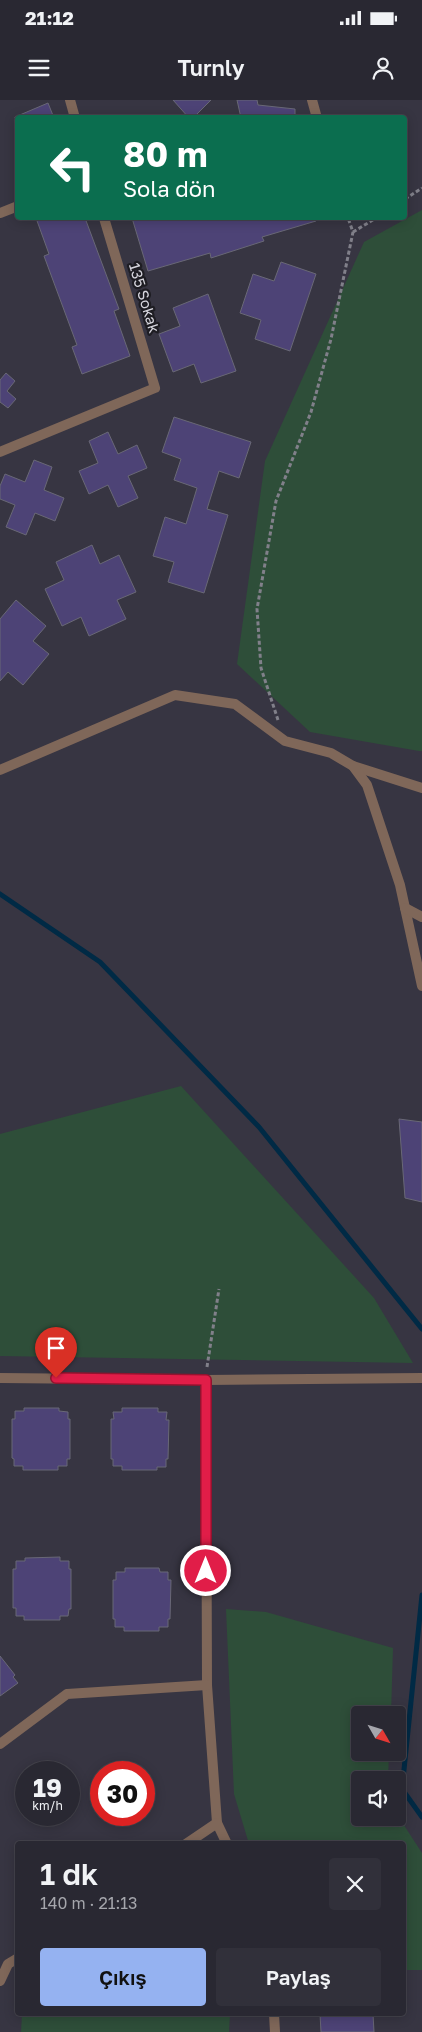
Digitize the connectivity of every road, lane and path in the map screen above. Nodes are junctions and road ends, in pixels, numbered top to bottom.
1 (70, 100) edge
2 (312, 100) edge
3 (74, 115) edge
4 (316, 115) edge
5 (422, 188) edge
6 (407, 198) edge
7 (15, 207) edge
8 (0, 213) edge
9 (105, 220) edge
10 (349, 220) edge
11 (373, 220) edge
12 (353, 232) junction
13 (0, 452) edge
14 (285, 740) junction
15 (353, 766) junction
16 (0, 770) edge
17 (422, 788) edge
18 (404, 908) junction
19 (422, 917) edge
20 (422, 986) edge
21 (219, 1289) dead end
22 (0, 1378) edge
23 (422, 1378) edge
24 (206, 1380) junction
25 (207, 1686) junction
26 (0, 1744) edge
27 (217, 1823) junction
28 (190, 1841) edge
29 (226, 1841) edge
30 (15, 1960) edge
31 (0, 1981) edge
32 (274, 2016) edge
33 (275, 2032) edge

1 - 3 street
2 - 4 street
5 - 6 path
7 - 8 street
9 - 13 street, 135 Sokak
10 - 12 path
11 - 12 path
12 - 14 path
14 - 15 street
14 - 16 street
15 - 17 street
15 - 18 street
18 - 19 street
18 - 20 street
21 - 24 path
22 - 24 street
23 - 24 street
24 - 25 street
25 - 26 street
25 - 27 street
27 - 28 street
27 - 29 street
30 - 31 street
32 - 33 street

